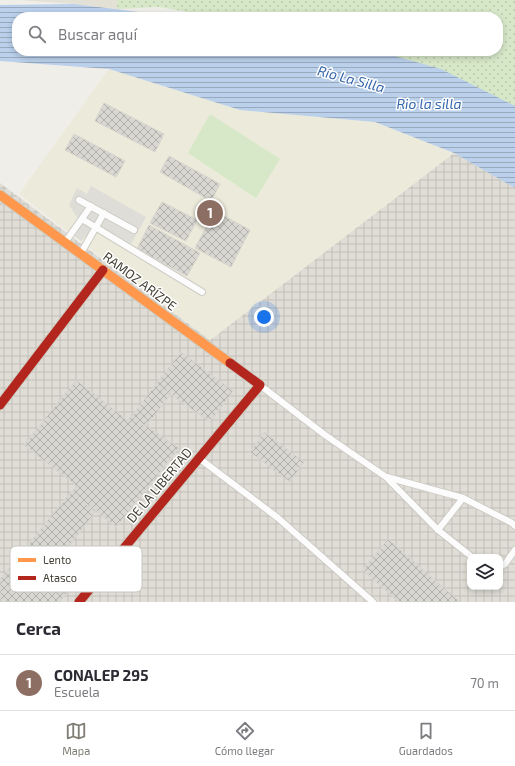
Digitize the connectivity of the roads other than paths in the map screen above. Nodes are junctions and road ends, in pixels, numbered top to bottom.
1 (2, 196) edge
2 (79, 200) dead end
3 (91, 206) junction
4 (104, 213) junction
5 (82, 219) junction
6 (96, 228) junction
7 (134, 230) dead end
8 (66, 241) junction
9 (81, 253) junction
10 (103, 270) junction
11 (202, 292) dead end
12 (260, 385) junction
13 (0, 405) edge
14 (199, 458) junction
15 (386, 477) junction
16 (463, 498) junction
17 (515, 526) edge
18 (438, 530) junction
19 (126, 546) edge
20 (515, 550) edge
21 (468, 554) edge
22 (503, 565) edge
23 (87, 592) edge
24 (79, 602) edge
25 (373, 602) edge

1 - 8 street, RAMOZ ARÍZPE
2 - 3 lane
3 - 4 lane
3 - 5 lane
4 - 6 lane
4 - 7 lane
5 - 6 lane
5 - 8 lane
6 - 9 lane
6 - 11 lane
8 - 9 street, RAMOZ ARÍZPE
9 - 10 street, RAMOZ ARÍZPE
10 - 12 street, RAMOZ ARÍZPE
10 - 13 street
12 - 14 street, DE LA LIBERTAD
12 - 15 lane
14 - 19 street, DE LA LIBERTAD
14 - 25 lane
15 - 16 lane
15 - 18 lane
16 - 17 lane
16 - 18 lane
18 - 21 lane
20 - 22 lane
23 - 24 street, DE LA LIBERTAD

